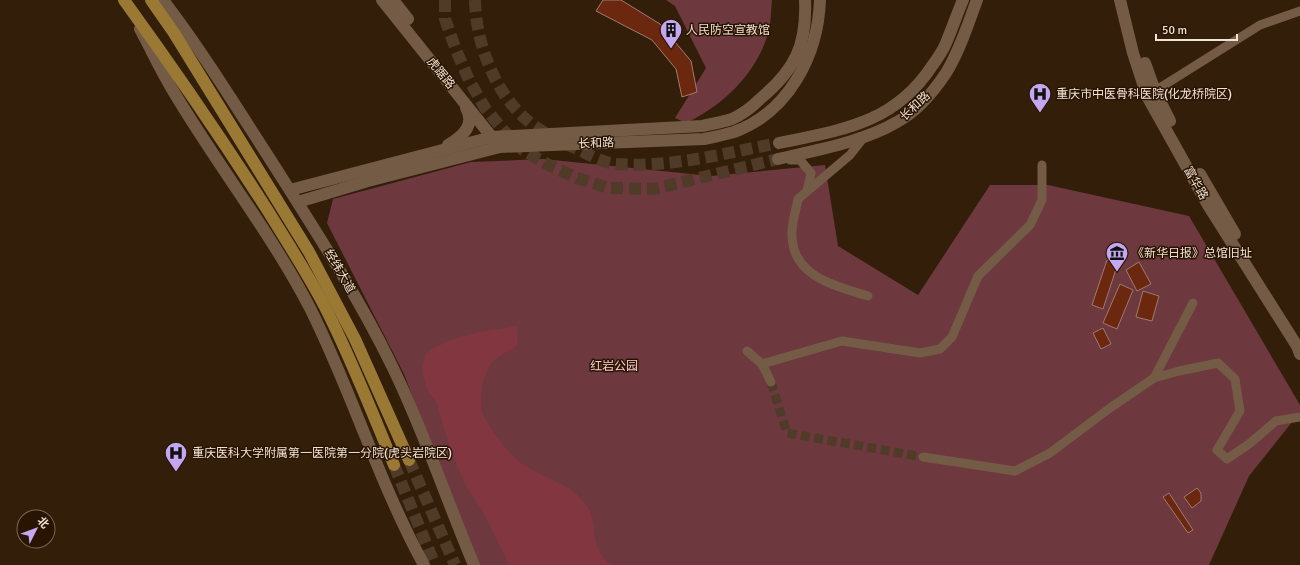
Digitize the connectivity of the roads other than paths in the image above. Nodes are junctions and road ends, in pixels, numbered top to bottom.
1 (124, 0) edge
2 (151, 0) edge
3 (163, 0) edge
4 (382, 0) edge
5 (393, 0) edge
6 (805, 0) edge
7 (820, 0) edge
8 (962, 0) edge
9 (977, 0) edge
10 (1120, 0) edge
11 (1128, 0) edge
12 (1300, 11) edge
13 (1151, 93) junction
14 (460, 96) junction
15 (864, 136) junction
16 (500, 141) junction
17 (779, 143) tunnel mouth
18 (432, 152) junction
19 (778, 159) joint
20 (1042, 165) dead end
21 (290, 190) junction
22 (807, 191) junction
23 (298, 202) junction
24 (868, 296) dead end
25 (1193, 303) dead end
26 (1300, 341) edge
27 (747, 351) dead end
28 (1300, 354) edge
29 (762, 364) junction
30 (1154, 378) junction
31 (771, 382) tunnel mouth
32 (1300, 417) edge
33 (923, 457) tunnel mouth
34 (409, 460) tunnel mouth
35 (394, 465) tunnel mouth
36 (424, 565) edge
37 (474, 565) edge

1 - 35 main road
1 - 36 main road
2 - 34 main road
3 - 21 main road, 经纬大道
4 - 14 main road, 虎踞路
5 - 16 main road, 虎踞路
6 - 16 main road, 长和路
7 - 16 main road, 长和路
8 - 17 main road, 长和路
9 - 15 main road, 长和路
10 - 13 main road, 富华路
11 - 13 main road, 富华路
12 - 13 street
13 - 26 main road, 富华路
13 - 28 main road, 富华路
14 - 16 main road, 虎踞路
14 - 18 main road
15 - 19 main road, 长和路
15 - 22 street
16 - 18 main road, 长和路
16 - 23 main road, 长和路
18 - 21 main road, 长和路
19 - 22 street
20 - 29 street
21 - 23 main road, 经纬大道
22 - 24 street
23 - 37 main road, 经纬大道
25 - 30 street
27 - 29 street
29 - 31 street
30 - 32 street
30 - 33 street

